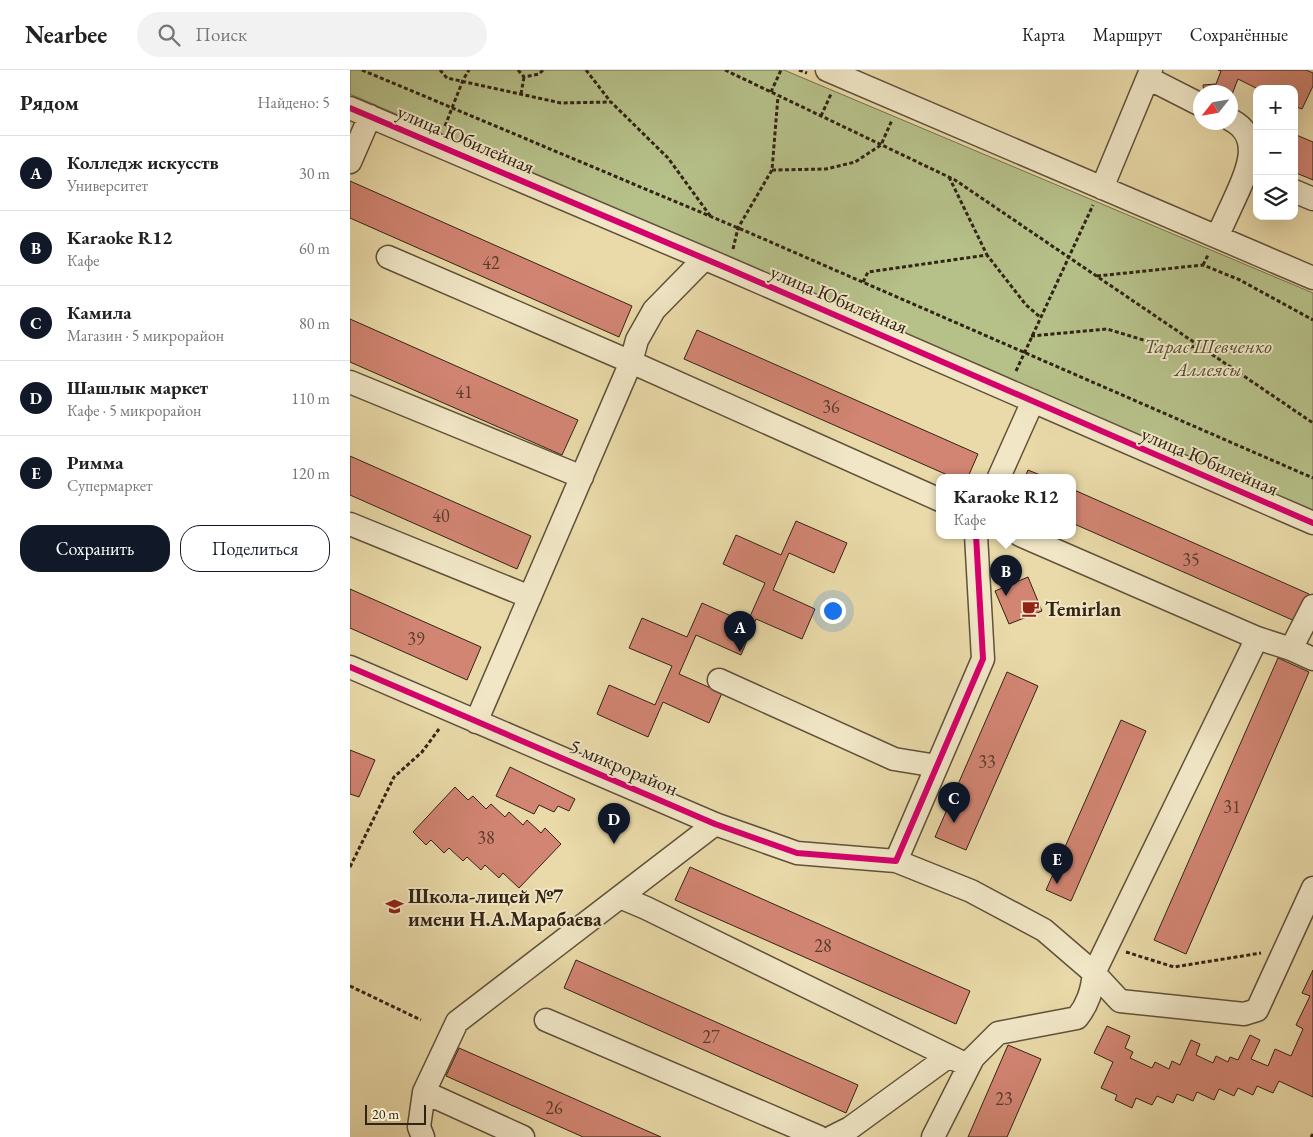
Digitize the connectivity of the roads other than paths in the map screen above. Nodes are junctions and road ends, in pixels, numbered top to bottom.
1 (1149, 74) edge
2 (823, 77) edge
3 (1193, 101) edge
4 (360, 112) edge
5 (1238, 125) edge
6 (350, 162) edge
7 (1252, 173) edge
8 (1102, 188) junction
9 (1298, 193) edge
10 (1313, 199) edge
11 (1217, 237) junction
12 (388, 257) dead end
13 (704, 259) junction
14 (1313, 278) edge
15 (630, 362) junction
16 (350, 382) edge
17 (1033, 401) junction
18 (1000, 474) edge
19 (582, 477) junction
20 (936, 498) edge
21 (1313, 523) edge
22 (350, 524) edge
23 (976, 539) edge
24 (1029, 539) edge
25 (530, 597) junction
26 (1313, 606) edge
27 (1257, 638) junction
28 (1291, 649) junction
29 (1313, 659) edge
30 (350, 667) edge
31 (719, 680) dead end
32 (476, 722) junction
33 (937, 766) junction
34 (715, 824) junction
35 (896, 861) junction
36 (1313, 888) edge
37 (620, 897) junction
38 (1094, 973) junction
39 (546, 1020) dead end
40 (949, 1056) junction
41 (969, 1066) junction
42 (424, 1092) junction
43 (419, 1134) edge
44 (523, 1137) edge
45 (819, 1137) edge
46 (832, 1137) edge
47 (933, 1137) edge

1 - 3 street
1 - 8 street
2 - 8 street
4 - 6 street
4 - 13 street, улица Юбилейная
5 - 7 street
7 - 11 street
8 - 11 street
9 - 10 street
11 - 14 street
12 - 15 street
13 - 15 street
13 - 17 street, улица Юбилейная
15 - 19 street
15 - 20 street
16 - 19 street
17 - 18 street
17 - 21 street, улица Юбилейная
19 - 25 street
22 - 25 street
23 - 33 street
24 - 27 street
25 - 32 street
26 - 28 street
27 - 28 street
27 - 38 street
28 - 29 street
30 - 32 street, 5 микрорайон
31 - 33 street
32 - 34 street, 5 микрорайон
33 - 35 street
34 - 35 street, 5 микрорайон
34 - 37 street
35 - 38 street, 5 микрорайон
36 - 38 street, 5 микрорайон
37 - 40 street
37 - 42 street
38 - 41 street
39 - 45 street
40 - 41 street
40 - 46 street
41 - 47 street
42 - 43 street
42 - 44 street

